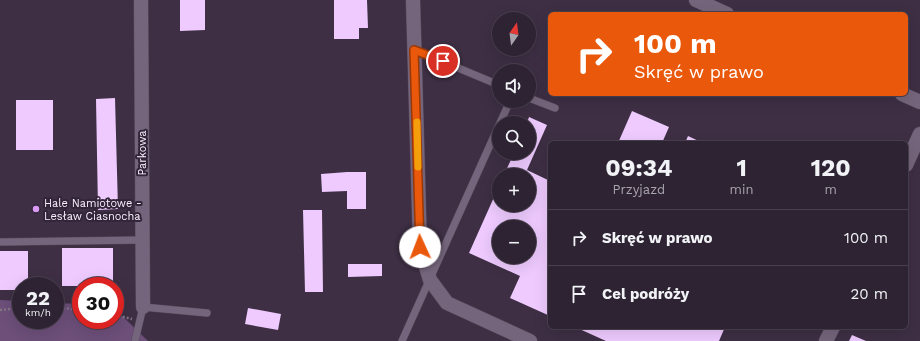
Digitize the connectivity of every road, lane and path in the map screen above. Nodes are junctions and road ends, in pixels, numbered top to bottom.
1 (141, 0) edge
2 (413, 0) edge
3 (696, 0) edge
4 (723, 12) edge
5 (414, 50) junction
6 (492, 82) edge
7 (906, 96) edge
8 (536, 101) edge
9 (920, 102) edge
10 (555, 108) dead end
11 (920, 134) edge
12 (492, 142) edge
13 (908, 161) edge
14 (142, 240) junction
15 (0, 242) edge
16 (430, 280) junction
17 (143, 307) junction
18 (12, 309) edge
19 (0, 310) edge
20 (207, 314) dead end
21 (124, 317) edge
22 (140, 321) junction
23 (832, 329) edge
24 (135, 341) edge
25 (402, 341) edge
26 (530, 341) edge
27 (826, 341) edge

1 - 14 street, Parkowa
2 - 5 street
3 - 4 street
5 - 6 lane
5 - 16 street
7 - 9 street
8 - 10 lane
11 - 13 street
12 - 16 lane
14 - 15 lane
14 - 17 street, Parkowa
16 - 25 lane
16 - 26 street
17 - 20 lane
17 - 22 lane
18 - 19 path
21 - 22 path
22 - 24 lane
23 - 27 street

